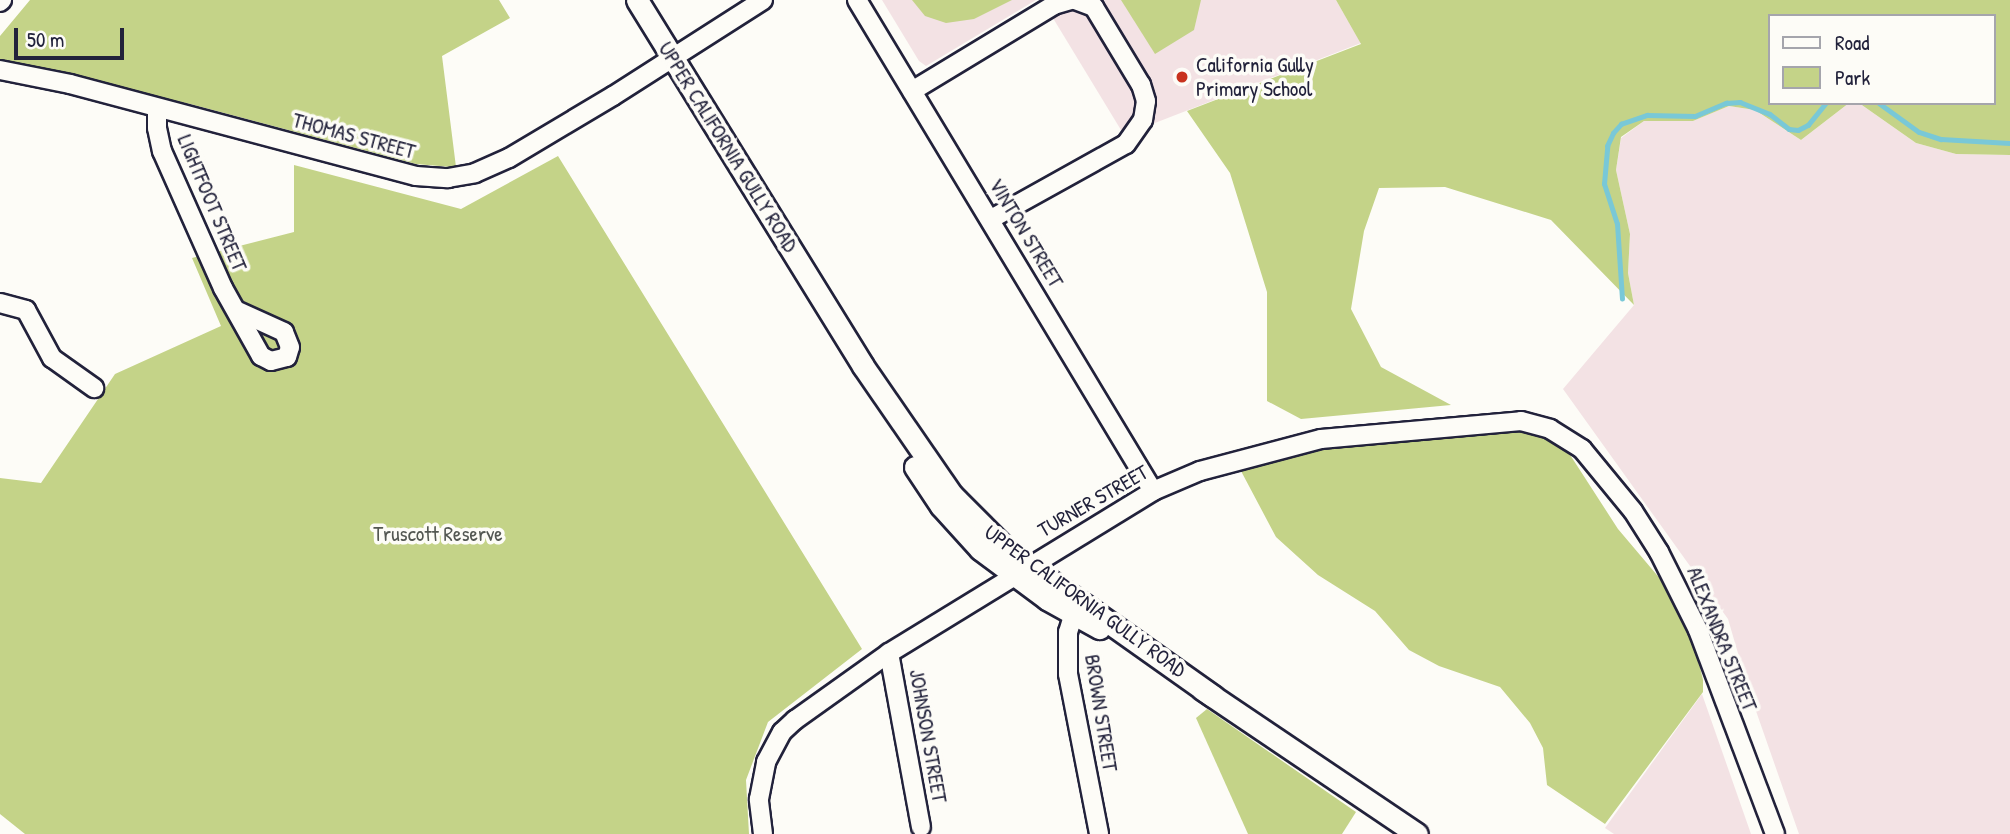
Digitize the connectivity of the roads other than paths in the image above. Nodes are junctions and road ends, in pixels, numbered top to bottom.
1 (637, 0) edge
2 (762, 0) edge
3 (856, 0) edge
4 (1070, 0) edge
5 (1075, 0) edge
6 (672, 57) junction
7 (0, 70) edge
8 (912, 91) junction
9 (158, 107) junction
10 (991, 219) junction
11 (0, 303) edge
12 (238, 311) dead end
13 (94, 388) dead end
14 (1538, 424) joint
15 (1153, 491) junction
16 (1020, 570) junction
17 (1075, 607) junction
18 (889, 653) junction
19 (921, 827) dead end
20 (763, 834) edge
21 (1099, 834) edge
22 (1417, 834) edge
23 (1775, 834) edge

1 - 6 street, UPPER CALIFORNIA GULLY ROAD
2 - 6 street, THOMAS STREET
3 - 8 street, VINTON STREET
4 - 8 street
5 - 10 street
6 - 9 street, THOMAS STREET
6 - 16 street, UPPER CALIFORNIA GULLY ROAD
7 - 9 street, THOMAS STREET
8 - 10 street, VINTON STREET
9 - 12 street, LIGHTFOOT STREET
10 - 15 street, VINTON STREET
11 - 13 street
14 - 15 street, TURNER STREET
14 - 23 street, ALEXANDRA STREET
15 - 16 street, TURNER STREET
16 - 17 street, UPPER CALIFORNIA GULLY ROAD
16 - 18 street, TURNER STREET
17 - 21 street, BROWN STREET
17 - 22 street, UPPER CALIFORNIA GULLY ROAD
18 - 19 street, JOHNSON STREET
18 - 20 street, TURNER STREET

